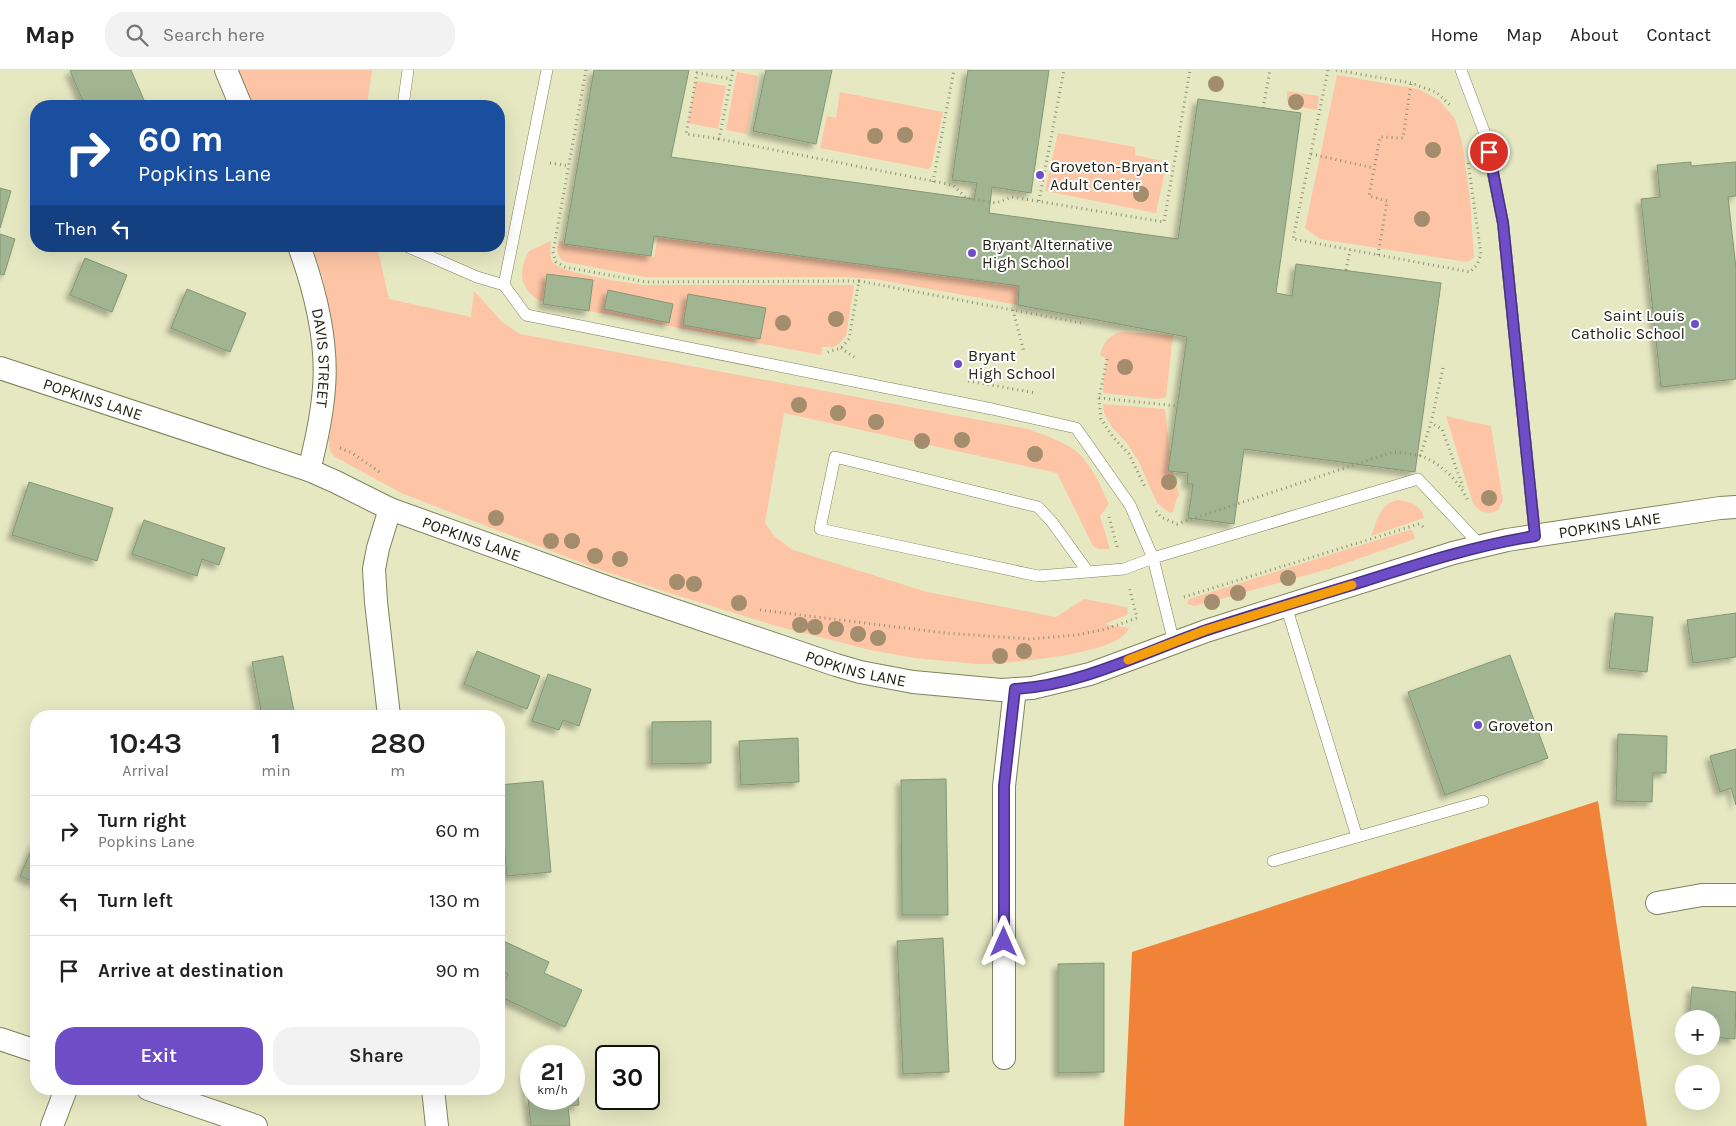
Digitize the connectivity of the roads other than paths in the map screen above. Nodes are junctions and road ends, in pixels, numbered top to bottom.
1 (226, 70) edge
2 (408, 70) edge
3 (546, 70) edge
4 (1461, 70) edge
5 (238, 100) edge
6 (404, 100) edge
7 (301, 252) edge
8 (420, 252) edge
9 (504, 285) junction
10 (0, 368) edge
11 (308, 470) junction
12 (1736, 508) edge
13 (390, 509) junction
14 (1535, 536) junction
15 (1482, 546) junction
16 (1153, 558) junction
17 (1088, 572) junction
18 (1286, 606) junction
19 (1174, 643) junction
20 (1015, 689) junction
21 (388, 710) edge
22 (1483, 801) dead end
23 (1357, 837) junction
24 (1273, 861) dead end
25 (1736, 895) edge
26 (1657, 903) dead end
27 (0, 1039) edge
28 (30, 1049) edge
29 (1004, 1058) dead end
30 (64, 1095) edge
31 (166, 1095) edge
32 (434, 1095) edge
33 (52, 1126) edge
34 (256, 1126) edge
35 (437, 1126) edge

1 - 5 street
2 - 6 lane
3 - 9 lane
4 - 14 lane
7 - 11 street, DAVIS STREET
8 - 9 lane
9 - 16 lane
10 - 11 street, POPKINS LANE
11 - 13 street, POPKINS LANE
12 - 14 street, POPKINS LANE
13 - 20 street, POPKINS LANE
13 - 21 street
14 - 15 street, POPKINS LANE
15 - 16 lane
15 - 18 street, POPKINS LANE
16 - 17 lane
16 - 19 lane
17 - 17 lane
18 - 19 street, POPKINS LANE
18 - 23 lane
19 - 20 street, POPKINS LANE
20 - 29 street
22 - 23 lane
23 - 24 lane
25 - 26 street
27 - 28 street
30 - 33 street
31 - 34 street
32 - 35 street

